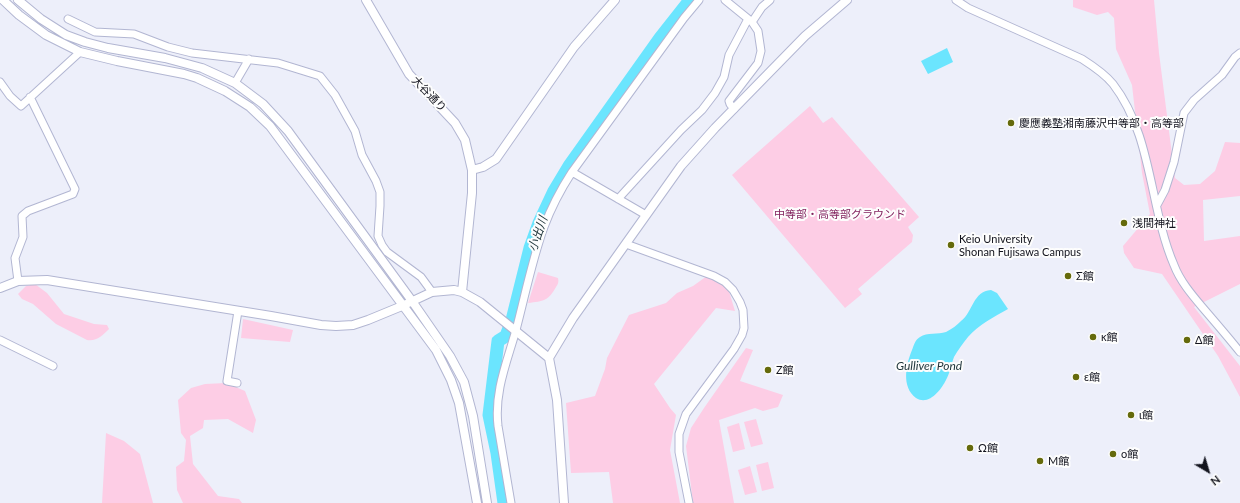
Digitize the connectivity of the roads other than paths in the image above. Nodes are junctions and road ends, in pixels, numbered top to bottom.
1 (3, 0) edge
2 (18, 0) edge
3 (366, 0) edge
4 (615, 0) edge
5 (699, 0) edge
6 (725, 0) edge
7 (770, 0) edge
8 (847, 0) edge
9 (956, 0) edge
10 (68, 19) dead end
11 (750, 20) junction
12 (80, 52) junction
13 (1240, 53) edge
14 (249, 59) junction
15 (0, 82) edge
16 (235, 83) junction
17 (30, 97) junction
18 (734, 109) junction
19 (472, 170) junction
20 (572, 172) junction
21 (618, 199) junction
22 (1157, 205) junction
23 (646, 215) junction
24 (626, 244) junction
25 (18, 281) junction
26 (0, 288) edge
27 (432, 292) junction
28 (462, 292) junction
29 (412, 301) junction
30 (402, 306) junction
31 (238, 311) junction
32 (511, 328) junction
33 (0, 340) edge
34 (1240, 352) edge
35 (549, 358) junction
36 (53, 366) dead end
37 (237, 383) dead end
38 (477, 503) edge
39 (487, 503) edge
40 (511, 503) edge
41 (564, 503) edge
42 (689, 503) edge

1 - 12 street
2 - 16 street
3 - 19 street, 大谷通り
4 - 19 street
5 - 20 street
6 - 11 street
7 - 11 street
8 - 18 street
9 - 22 street
10 - 14 street
11 - 18 street
11 - 21 street
12 - 17 street
12 - 30 street
13 - 22 street
14 - 16 street
14 - 27 street
15 - 17 street
16 - 29 street
17 - 25 street
18 - 23 street
19 - 28 street, 大谷通り
20 - 21 street
20 - 32 street
21 - 23 street
22 - 34 street
23 - 24 street
24 - 35 street
24 - 42 street
25 - 26 street
25 - 31 street
27 - 28 street
27 - 29 street
28 - 32 street
29 - 30 street
29 - 39 street
30 - 31 street
30 - 38 street
31 - 37 street
32 - 35 street
32 - 40 street
33 - 36 street
35 - 41 street

